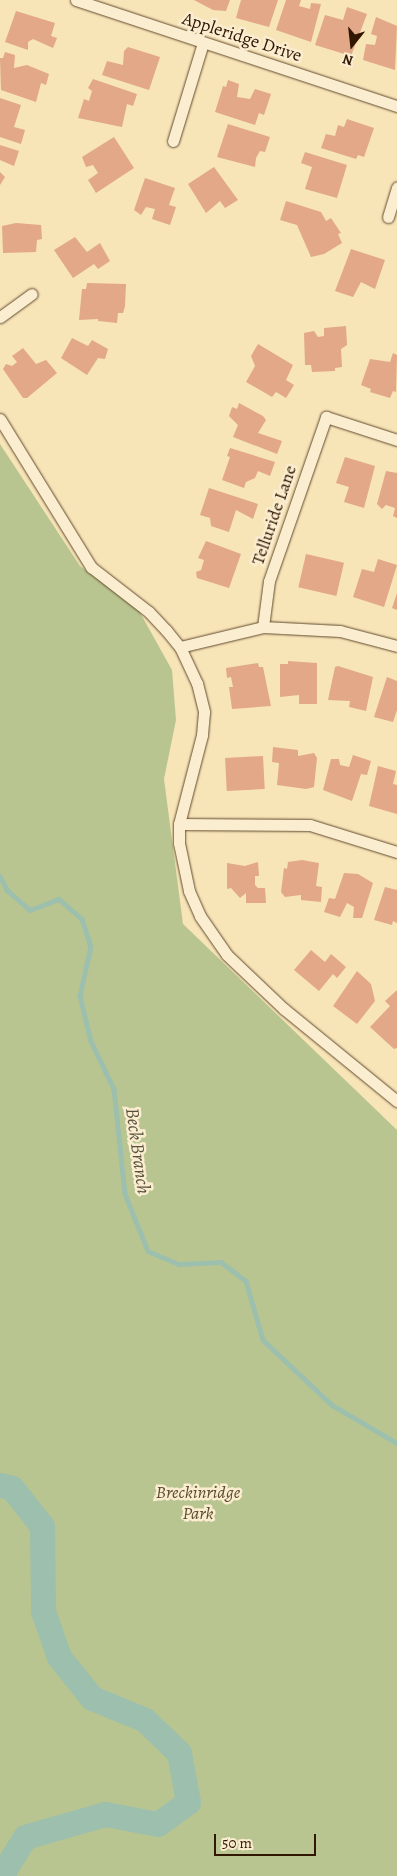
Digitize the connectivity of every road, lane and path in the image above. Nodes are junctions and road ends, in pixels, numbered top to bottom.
1 (76, 0) edge
2 (203, 43) junction
3 (397, 106) edge
4 (172, 141) dead end
5 (397, 187) edge
6 (388, 217) dead end
7 (32, 294) dead end
8 (0, 317) edge
9 (0, 419) edge
10 (397, 440) edge
11 (263, 627) junction
12 (397, 646) edge
13 (180, 647) junction
14 (179, 824) junction
15 (397, 852) edge
16 (397, 1101) edge

1 - 2 street, Appleridge Drive
2 - 3 street, Appleridge Drive
2 - 4 street
5 - 6 street
7 - 8 street
9 - 13 street
10 - 11 street, Telluride Lane
11 - 12 street
11 - 13 street
13 - 14 street
14 - 15 street
14 - 16 street

